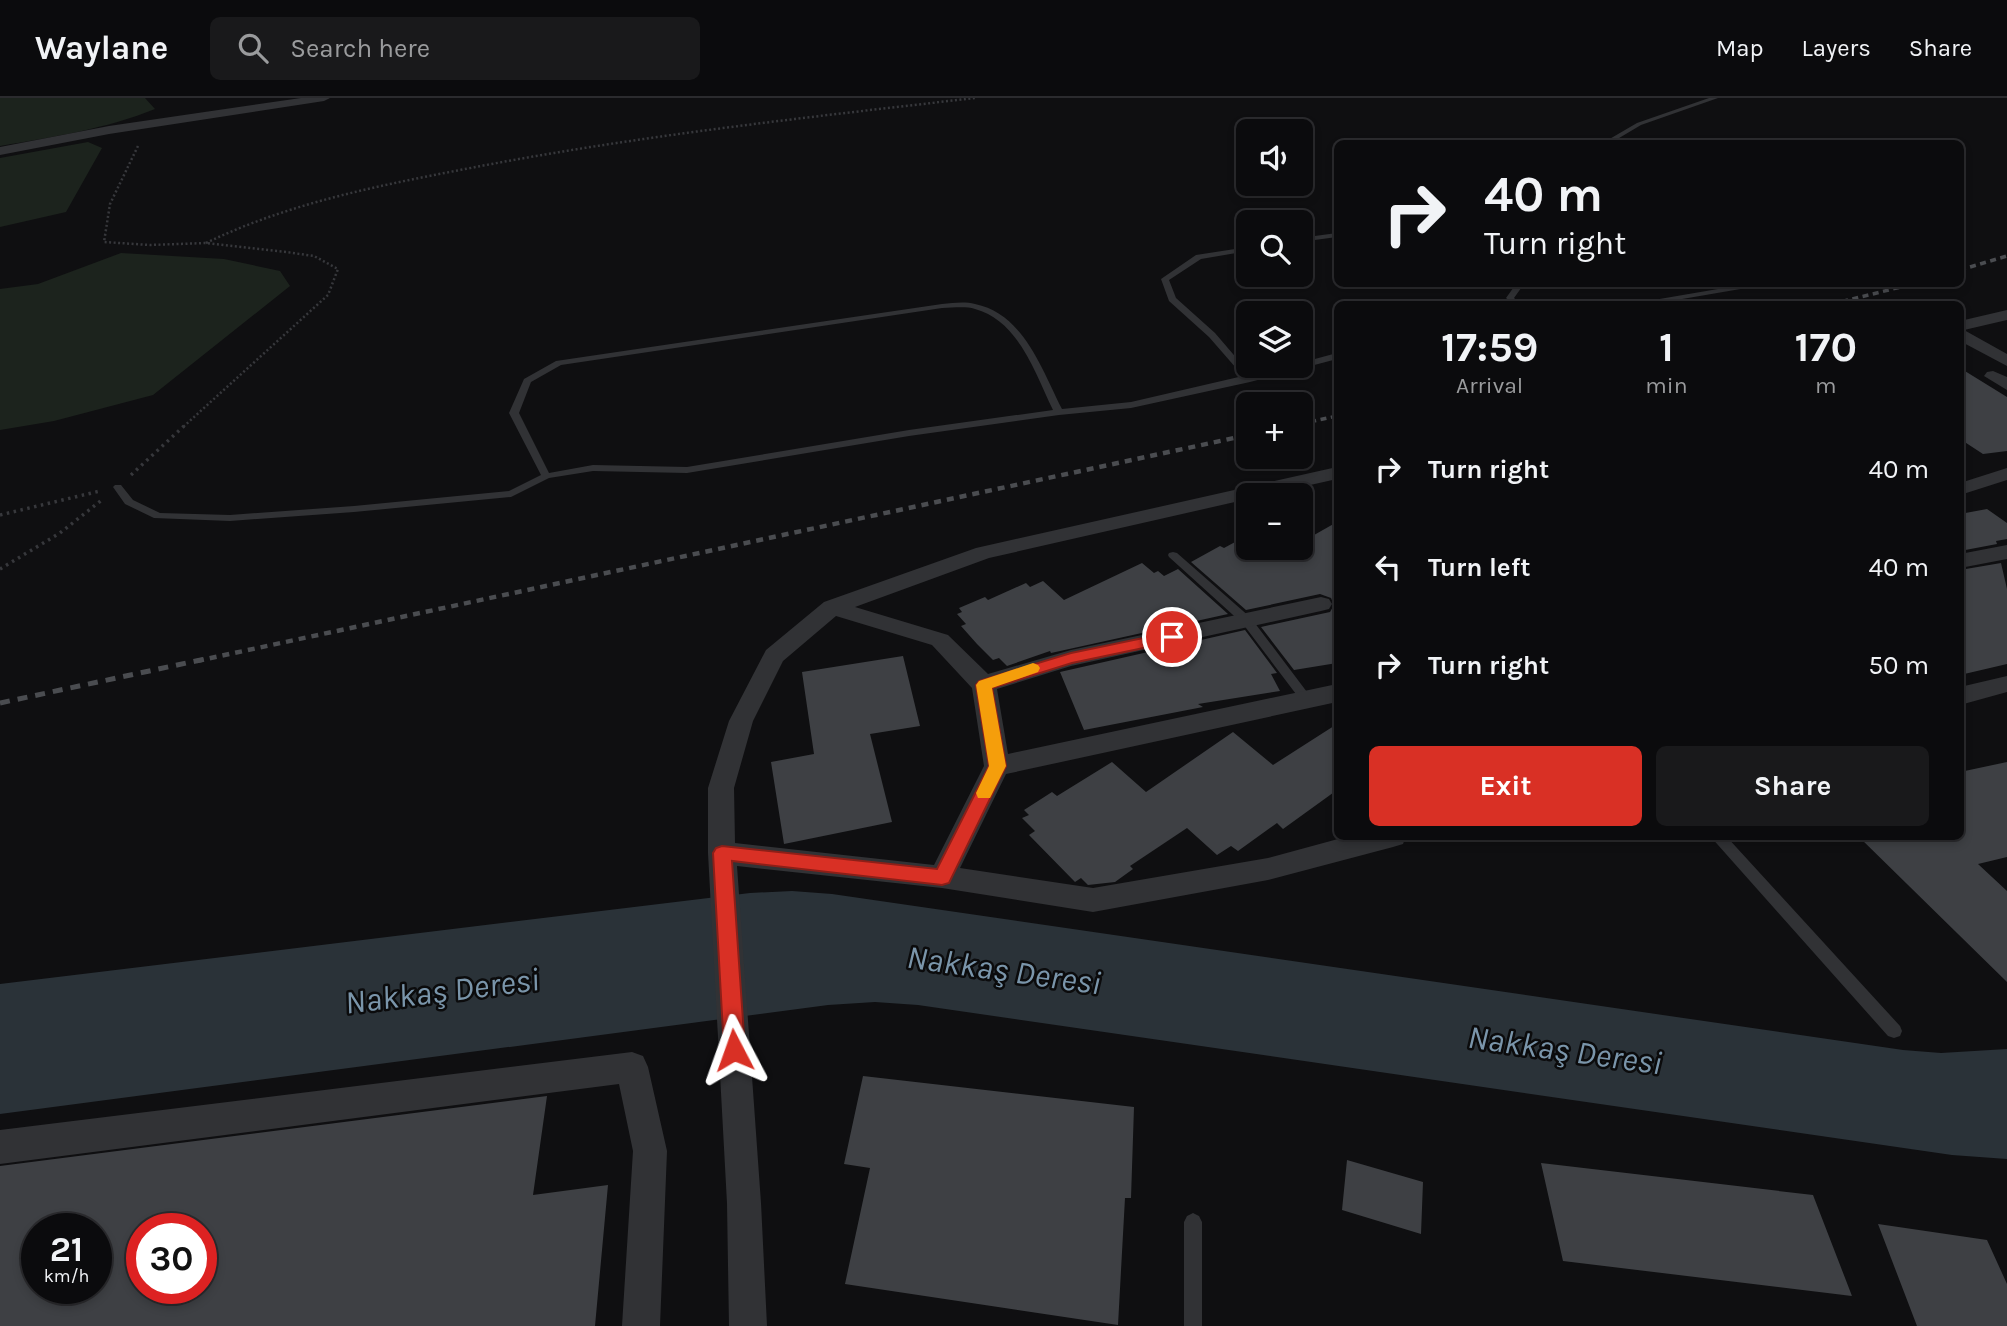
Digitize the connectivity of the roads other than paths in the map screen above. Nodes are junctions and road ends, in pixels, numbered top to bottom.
1 (324, 98) edge
2 (1715, 98) edge
3 (1611, 140) edge
4 (0, 151) edge
5 (1334, 235) edge
6 (1313, 238) edge
7 (1236, 251) edge
8 (1518, 287) edge
9 (1741, 287) edge
10 (1514, 301) edge
11 (1659, 301) edge
12 (2007, 315) edge
13 (1964, 325) edge
14 (1964, 336) edge
15 (1334, 357) edge
16 (2007, 361) edge
17 (1313, 362) edge
18 (1254, 378) edge
19 (1250, 379) junction
20 (1059, 412) junction
21 (1334, 474) edge
22 (2007, 474) edge
23 (546, 476) junction
24 (118, 487) road end
25 (1964, 488) edge
26 (2007, 552) edge
27 (1173, 555) dead end
28 (1964, 560) edge
29 (1321, 604) dead end
30 (832, 607) junction
31 (1247, 621) junction
32 (2007, 684) edge
33 (984, 685) junction
34 (1334, 694) edge
35 (1964, 695) edge
36 (1306, 699) junction
37 (997, 766) junction
38 (1378, 840) edge
39 (1721, 840) edge
40 (722, 853) junction
41 (942, 877) junction
42 (1894, 1031) dead end
43 (0, 1147) edge
44 (1193, 1222) dead end
45 (641, 1326) edge
46 (748, 1326) edge
47 (1193, 1326) edge

1 - 4 street
2 - 3 lane
5 - 6 lane
7 - 19 lane
8 - 10 lane
9 - 11 lane
12 - 13 street
14 - 16 street
15 - 17 lane
18 - 19 lane
19 - 20 lane
20 - 23 lane
20 - 23 lane
21 - 30 street
22 - 25 street
23 - 24 lane
26 - 28 street
27 - 31 lane
29 - 31 street
30 - 33 street
30 - 40 street
31 - 33 street
31 - 36 lane
32 - 35 street
33 - 37 street
34 - 36 street
36 - 37 street
37 - 41 street
38 - 41 street
39 - 42 lane
40 - 41 street
40 - 46 street
43 - 45 street
44 - 47 lane

